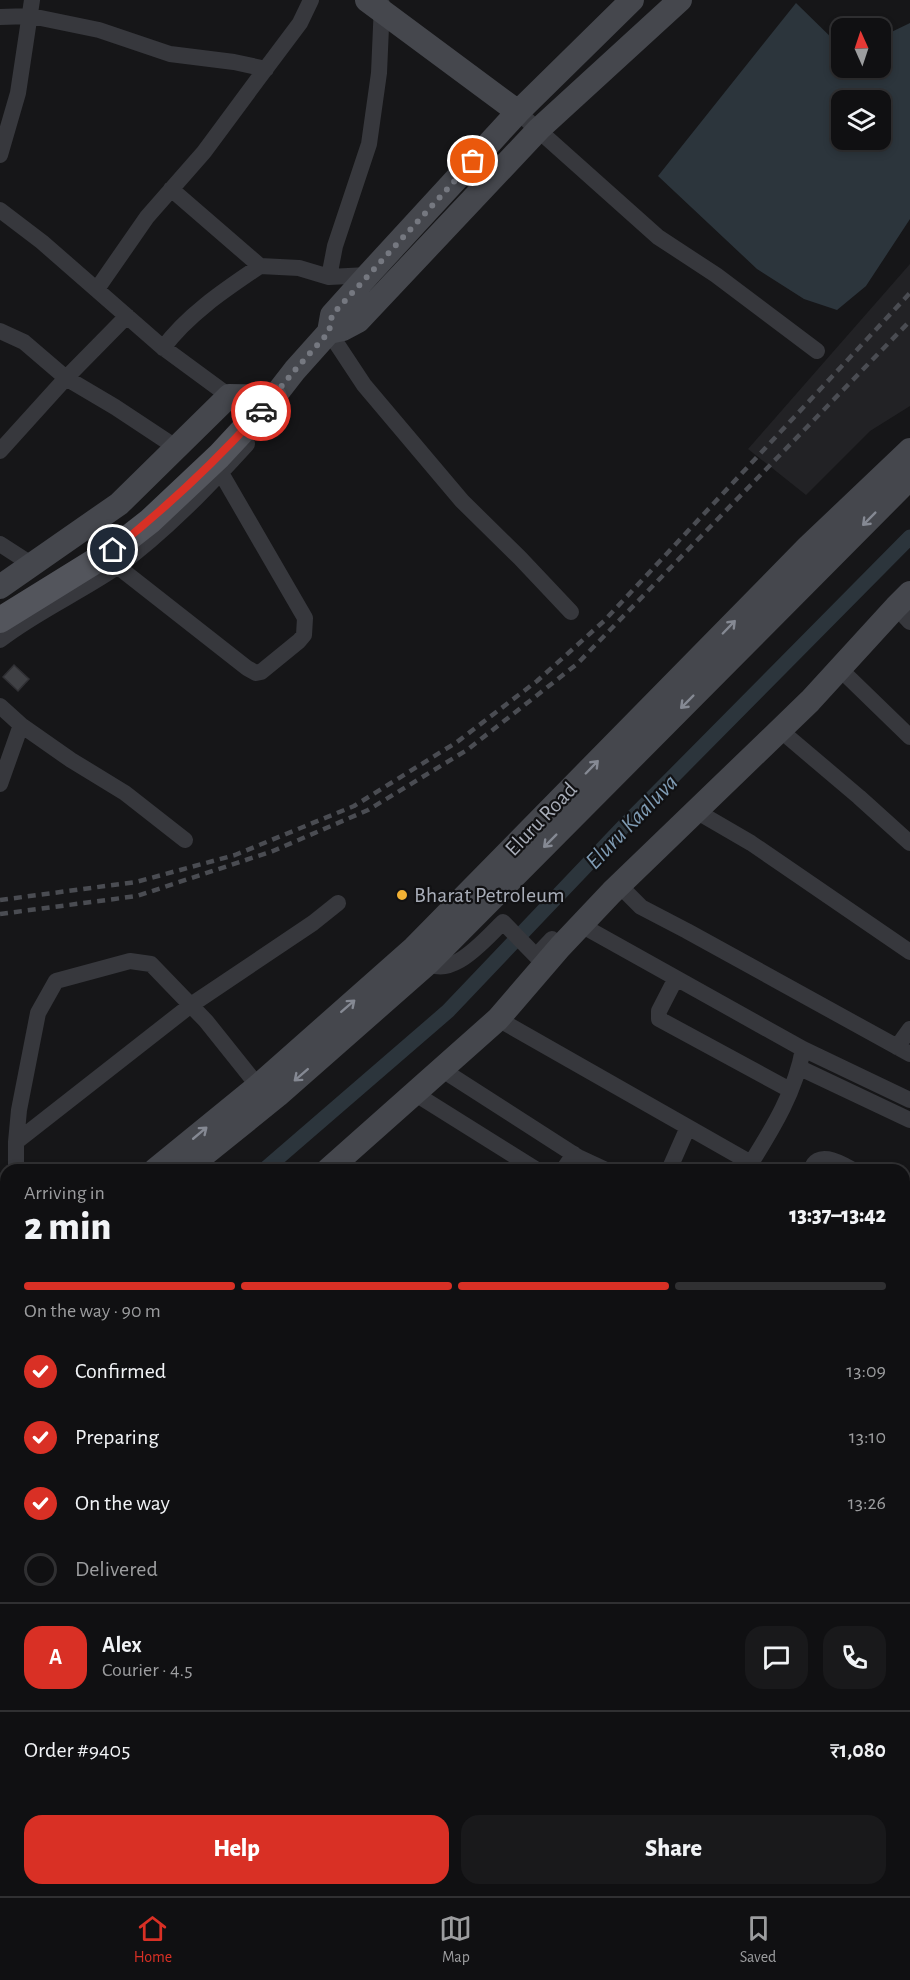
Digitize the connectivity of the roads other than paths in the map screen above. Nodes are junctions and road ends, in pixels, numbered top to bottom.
1 (311, 0) edge
2 (632, 0) edge
3 (680, 0) edge
4 (377, 4) edge
5 (31, 8) edge
6 (0, 17) edge
7 (266, 69) junction
8 (518, 112) junction
9 (538, 129) junction
10 (0, 155) edge
11 (171, 189) junction
12 (0, 210) edge
13 (260, 266) junction
14 (368, 275) junction
15 (329, 277) junction
16 (97, 289) junction
17 (127, 316) junction
18 (0, 331) edge
19 (329, 332) junction
20 (172, 337) junction
21 (817, 351) dead end
22 (66, 378) junction
23 (229, 396) junction
24 (274, 397) junction
25 (177, 448) junction
26 (910, 450) edge
27 (0, 451) edge
28 (221, 473) junction
29 (910, 478) edge
30 (0, 544) edge
31 (31, 564) junction
32 (117, 566) junction
33 (0, 586) edge
34 (905, 607) edge
35 (570, 612) dead end
36 (0, 620) edge
37 (0, 640) edge
38 (840, 669) junction
39 (0, 706) edge
40 (21, 725) junction
41 (780, 730) junction
42 (910, 737) edge
43 (0, 784) edge
44 (696, 811) junction
45 (185, 840) dead end
46 (910, 843) edge
47 (615, 888) junction
48 (338, 903) dead end
49 (588, 918) junction
50 (556, 943) junction
51 (910, 952) edge
52 (421, 956) junction
53 (676, 978) junction
54 (191, 1005) junction
55 (498, 1019) junction
56 (910, 1029) edge
57 (803, 1049) junction
58 (904, 1051) edge
59 (800, 1068) junction
60 (441, 1069) junction
61 (258, 1086) junction
62 (790, 1090) junction
63 (414, 1093) junction
64 (910, 1100) edge
65 (910, 1120) edge
66 (688, 1127) junction
67 (16, 1142) junction
68 (574, 1154) junction
69 (11, 1164) edge
70 (162, 1164) edge
71 (192, 1164) edge
72 (339, 1164) edge
73 (527, 1164) edge
74 (567, 1164) edge
75 (594, 1164) edge
76 (672, 1164) edge
77 (746, 1164) edge
78 (750, 1164) edge
79 (814, 1164) edge
80 (841, 1164) edge

1 - 7 street
2 - 8 main road
3 - 9 main road
4 - 8 main road
4 - 15 street
5 - 6 street
5 - 7 street
5 - 10 street
7 - 11 street
8 - 9 street
8 - 14 main road
9 - 19 main road
9 - 21 street
11 - 13 street
11 - 16 street
12 - 16 street
13 - 15 street
13 - 20 street
14 - 15 street
14 - 19 main road
16 - 17 street
17 - 20 street
17 - 22 street
18 - 22 street
19 - 24 main road
19 - 35 street
20 - 23 street
22 - 25 street
22 - 27 street
23 - 24 main road
23 - 25 main road
24 - 28 street
24 - 36 main road
25 - 31 main road
52 -> 26 main road, Eluru Road
28 - 32 street
28 - 32 street
29 -> 52 main road, Eluru Road
30 - 31 street
31 - 33 main road
32 - 37 street
34 - 38 main road
38 - 41 main road
38 - 42 street
39 - 40 street
40 - 43 street
40 - 45 street
41 - 44 main road
41 - 46 street
44 - 47 main road
44 - 51 street
47 - 49 main road
47 - 58 street
48 - 54 street
49 - 50 main road
49 - 53 street
50 - 52 street
50 - 55 main road
61 -> 52 main road, Eluru Road
52 -> 71 main road, Eluru Road
53 - 57 street
53 - 62 street
54 - 61 street
54 - 67 street
54 - 67 street
55 - 60 main road
55 - 66 street
56 - 58 street
57 - 59 street
57 - 64 street
59 - 62 street
59 - 65 street
60 - 63 main road
60 - 68 street
70 -> 61 main road, Eluru Road
62 - 78 street
63 - 72 main road
63 - 73 street
66 - 76 street
66 - 77 street
67 - 69 street
68 - 74 street
68 - 75 street
79 - 80 street

